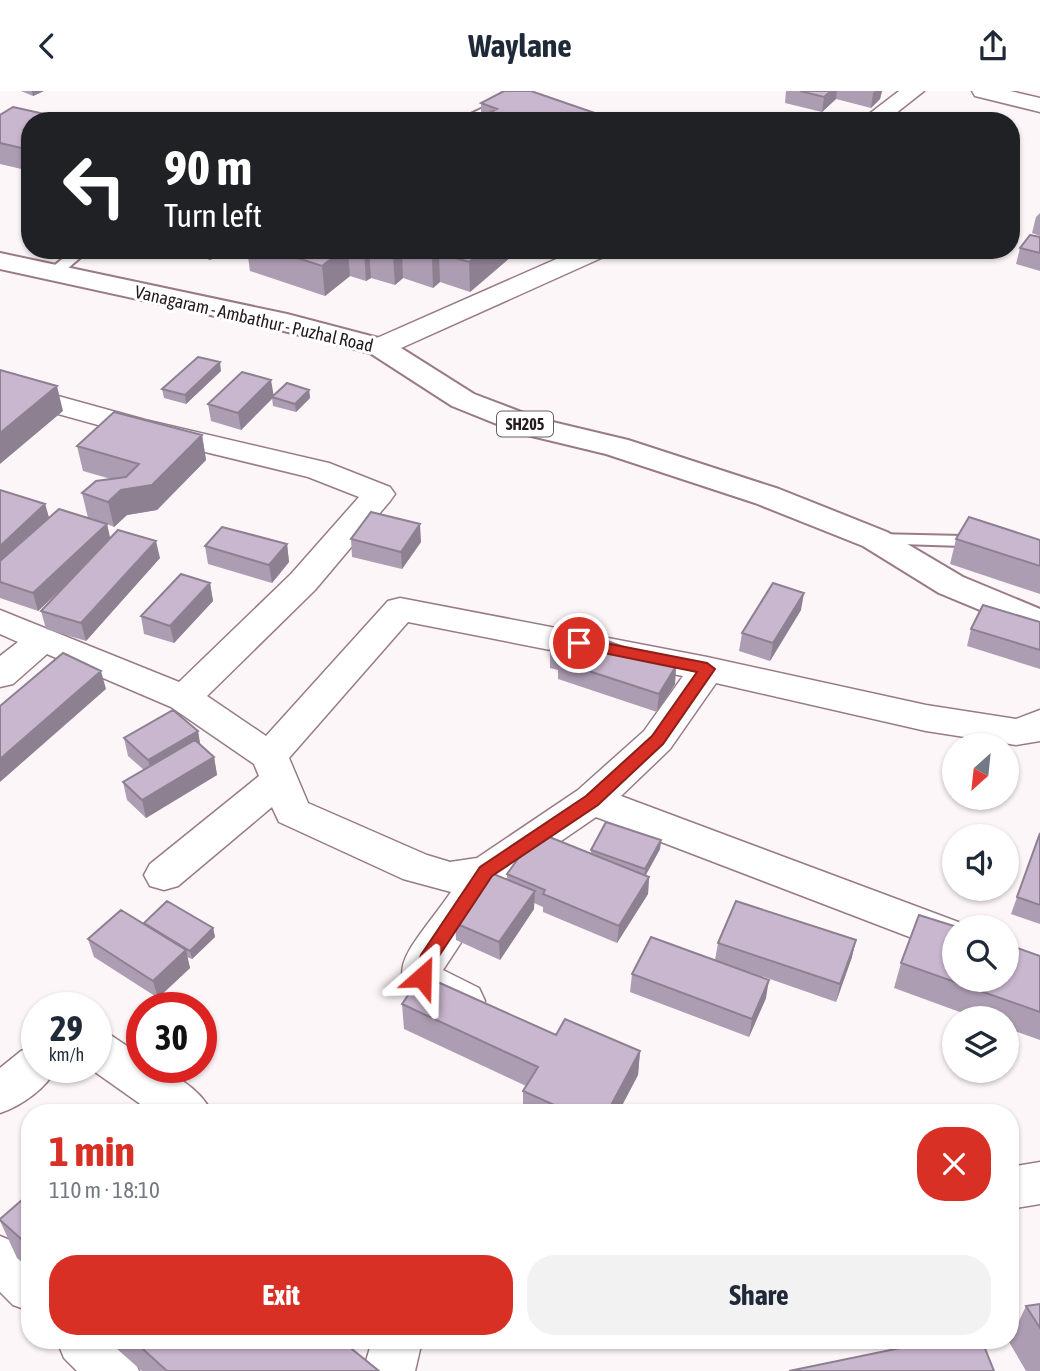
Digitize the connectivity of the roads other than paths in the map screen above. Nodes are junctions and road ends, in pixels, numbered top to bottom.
1 (913, 91) edge
2 (983, 91) edge
3 (1040, 105) edge
4 (482, 112) edge
5 (524, 112) edge
6 (884, 112) edge
7 (72, 259) edge
8 (579, 259) edge
9 (0, 261) edge
10 (54, 274) junction
11 (380, 347) junction
12 (0, 389) edge
13 (874, 539) junction
14 (1002, 549) edge
15 (0, 621) edge
16 (1040, 623) edge
17 (43, 639) junction
18 (707, 669) junction
19 (0, 675) edge
20 (184, 698) junction
21 (1037, 729) edge
22 (274, 768) junction
23 (592, 800) junction
24 (486, 872) junction
25 (164, 875) dead end
26 (942, 933) edge
27 (484, 1010) edge
28 (112, 1060) edge
29 (21, 1077) edge
30 (0, 1094) edge
31 (176, 1104) edge
32 (1040, 1183) edge
33 (1019, 1186) edge
34 (0, 1259) edge
35 (21, 1280) edge
36 (90, 1349) edge
37 (395, 1349) edge
38 (113, 1371) edge
39 (389, 1371) edge

1 - 6 street
2 - 3 street
4 - 5 lane
7 - 10 lane
8 - 11 street
9 - 10 main road, Vanagaram - Ambathur - Puzhal Road / SH205
10 - 11 main road, Vanagaram - Ambathur - Puzhal Road / SH205
11 - 13 main road, Vanagaram - Ambathur - Puzhal Road / SH205
12 - 20 street
13 - 14 lane
13 - 16 main road, Vanagaram - Ambathur - Puzhal Road / SH205
15 - 17 street
17 - 19 street
17 - 20 street
18 - 21 street
18 - 22 street
18 - 23 street
20 - 22 street
22 - 24 street
22 - 25 street
23 - 24 street
23 - 26 street
24 - 27 street
28 - 31 street
29 - 30 street
32 - 33 street
34 - 35 street
36 - 38 street
37 - 39 street

